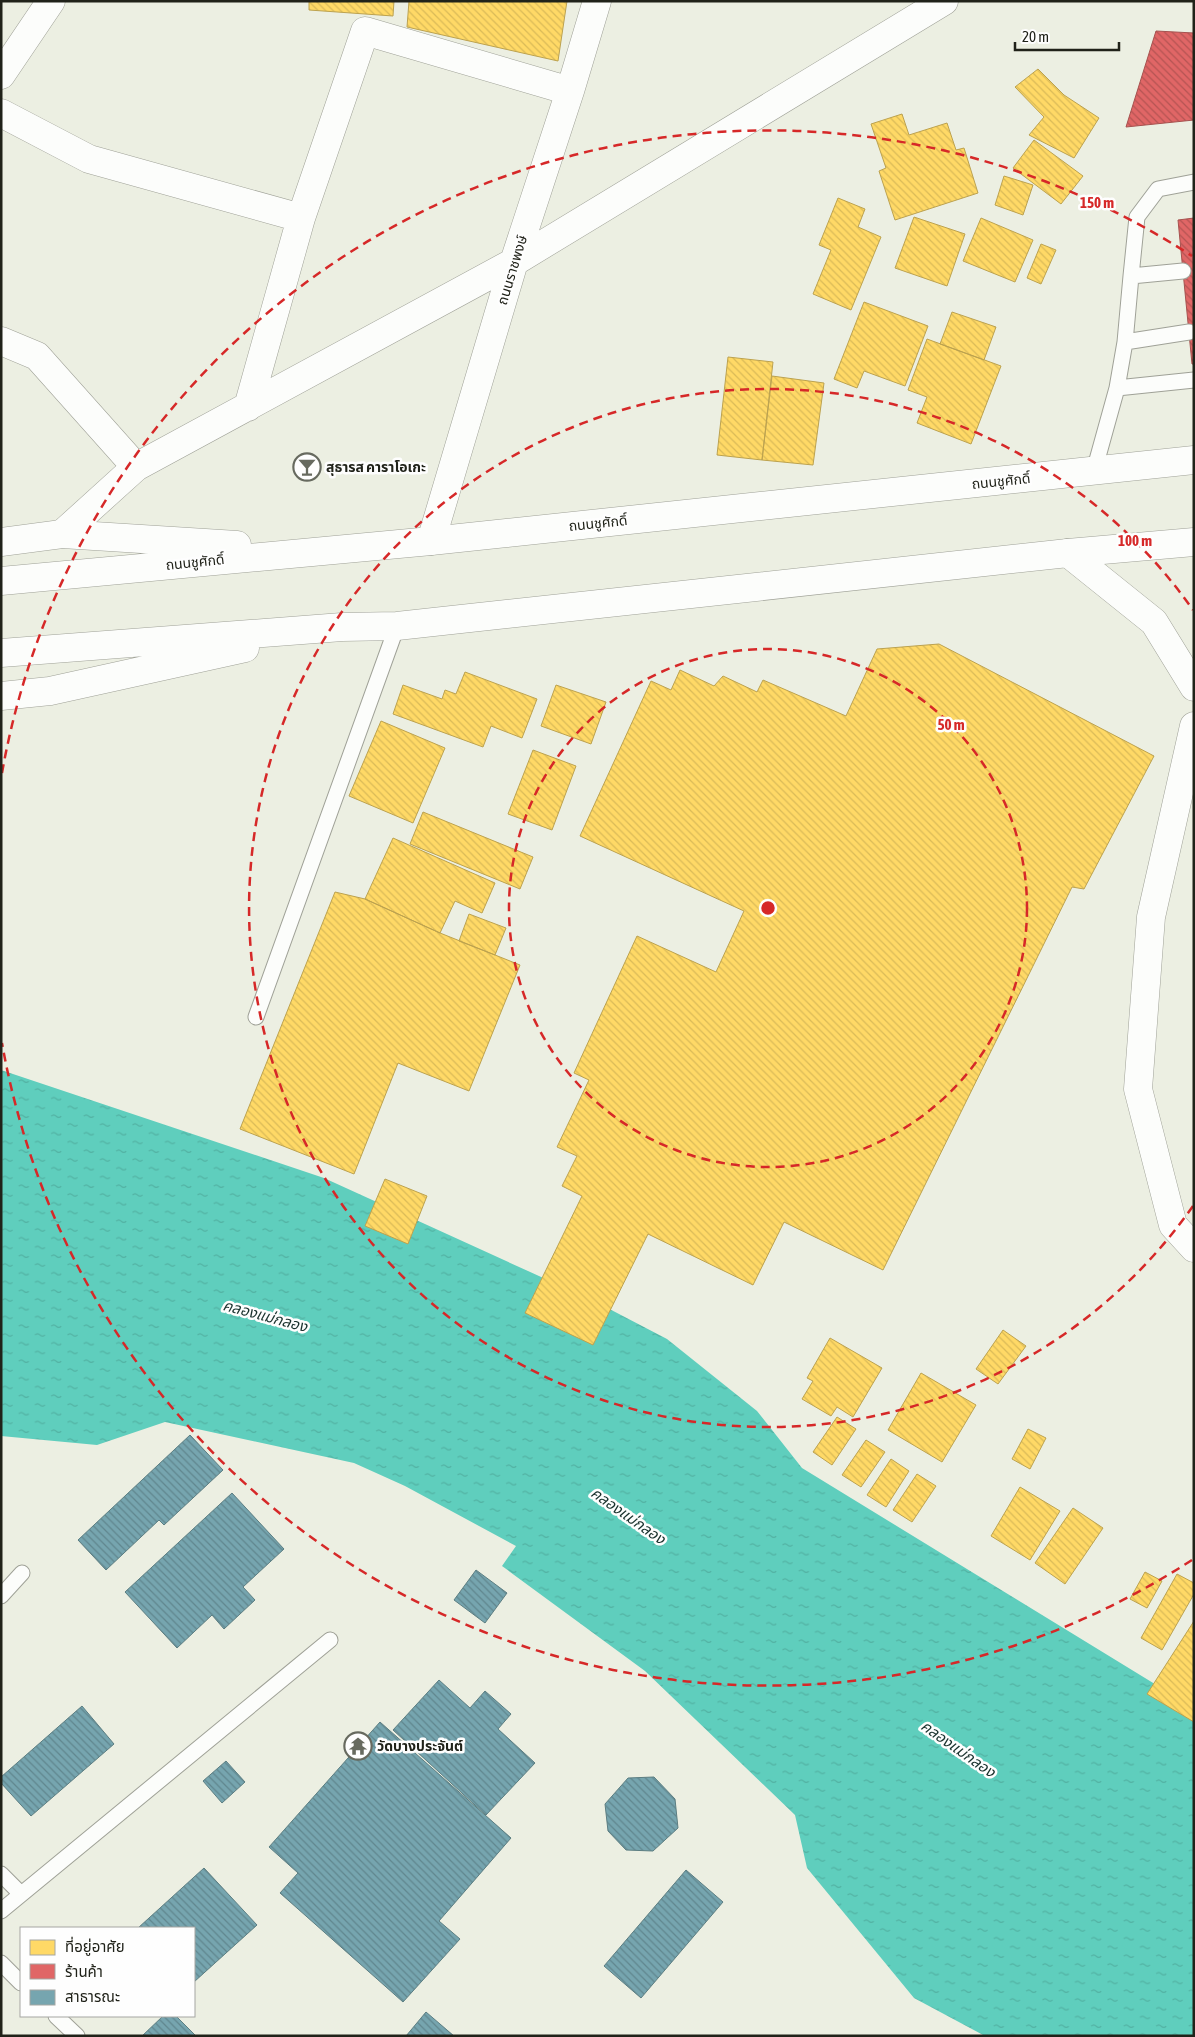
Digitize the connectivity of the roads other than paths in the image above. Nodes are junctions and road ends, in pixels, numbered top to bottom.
1 (51, 1) edge
2 (597, 1) edge
3 (944, 1) edge
4 (1, 74) edge
5 (570, 92) junction
6 (1, 113) edge
7 (1194, 182) edge
8 (301, 218) junction
9 (514, 262) junction
10 (1183, 271) dead end
11 (1131, 276) junction
12 (1189, 332) dead end
13 (1, 341) edge
14 (1125, 342) junction
15 (1194, 380) edge
16 (1117, 388) junction
17 (248, 407) junction
18 (1194, 460) edge
19 (136, 467) junction
20 (1094, 471) junction
21 (62, 534) junction
22 (431, 541) junction
23 (1, 542) edge
24 (1194, 542) edge
25 (318, 550) junction
26 (1068, 553) junction
27 (1, 581) edge
28 (342, 626) junction
29 (397, 626) junction
30 (1, 653) edge
31 (1194, 687) edge
32 (1, 696) edge
33 (1194, 726) edge
34 (256, 1017) dead end
35 (1194, 1248) edge
36 (22, 1573) dead end
37 (1, 1596) edge
38 (330, 1640) dead end
39 (1, 1874) edge
40 (21, 1894) junction
41 (1, 1911) edge
42 (1, 1963) edge
43 (20, 1981) edge
44 (57, 2017) edge
45 (77, 2036) edge

1 - 4 main road
2 - 5 main road, ถนนราชพงษ์
3 - 9 main road
5 - 8 main road
5 - 9 main road, ถนนราชพงษ์
6 - 8 main road
7 - 11 lane
8 - 17 main road
9 - 17 main road
9 - 22 main road, ถนนราชพงษ์
10 - 11 lane
11 - 14 lane
12 - 14 lane
13 - 19 main road
14 - 16 lane
15 - 16 lane
16 - 20 lane
17 - 19 main road
18 - 20 main road, ถนนชูศักดิ์
19 - 21 main road
20 - 22 main road, ถนนชูศักดิ์
21 - 23 main road
21 - 25 main road
22 - 25 main road, ถนนชูศักดิ์
24 - 26 main road
25 - 27 main road, ถนนชูศักดิ์
26 - 29 main road
26 - 31 main road
28 - 29 main road
28 - 30 main road
28 - 32 main road
29 - 34 lane
33 - 35 main road
36 - 37 lane
38 - 40 lane
39 - 40 lane
40 - 41 lane
42 - 43 lane
44 - 45 lane

